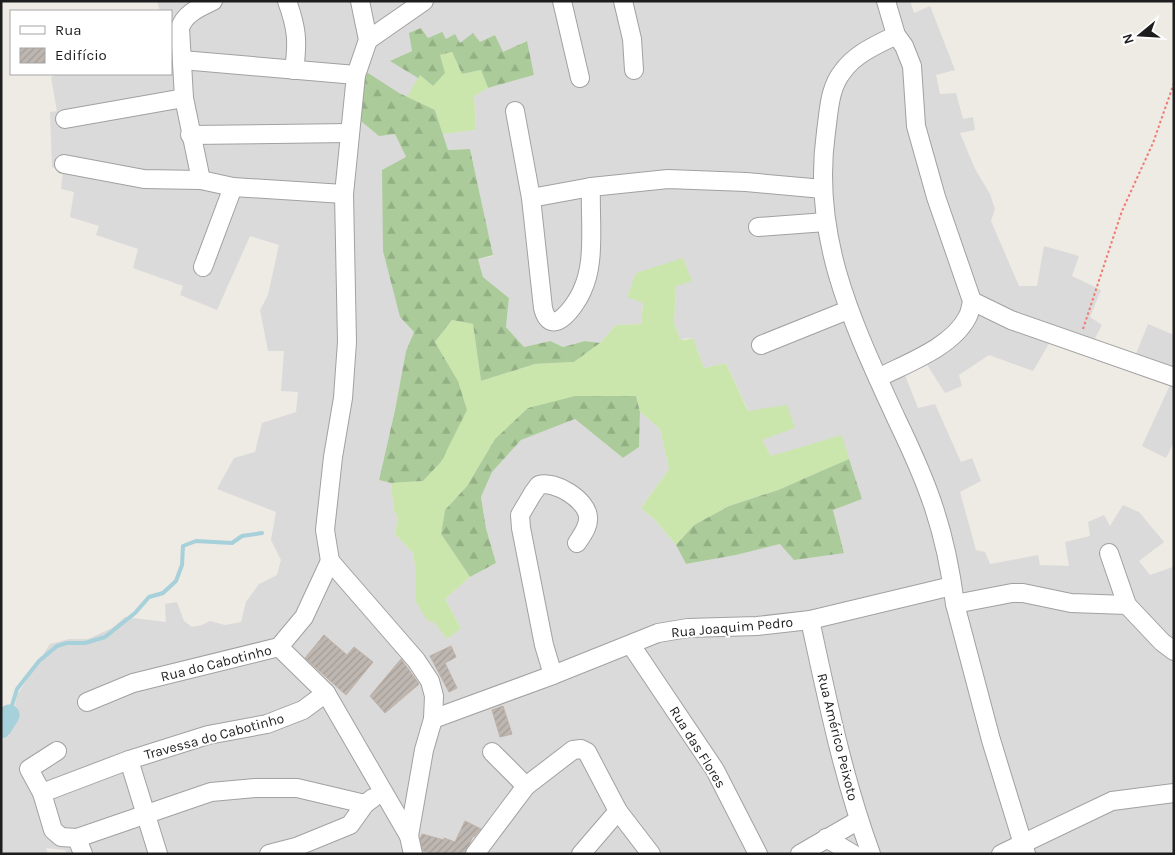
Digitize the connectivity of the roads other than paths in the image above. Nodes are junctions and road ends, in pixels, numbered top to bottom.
1 (213, 1) edge
2 (287, 1) edge
3 (360, 1) edge
4 (424, 1) edge
5 (562, 1) edge
6 (623, 1) edge
7 (886, 1) edge
8 (896, 35) junction
9 (368, 40) junction
10 (182, 60) junction
11 (294, 70) junction
12 (634, 70) dead end
13 (356, 75) junction
14 (580, 78) dead end
15 (184, 98) junction
16 (515, 111) dead end
17 (65, 119) dead end
18 (350, 134) junction
19 (190, 135) junction
20 (64, 164) dead end
21 (201, 180) junction
22 (233, 187) junction
23 (590, 187) junction
24 (822, 189) junction
25 (344, 194) junction
26 (531, 198) junction
27 (826, 222) junction
28 (758, 227) dead end
29 (203, 267) dead end
30 (972, 301) junction
31 (848, 310) junction
32 (761, 345) dead end
33 (1174, 377) edge
34 (878, 378) junction
35 (577, 543) dead end
36 (1108, 553) dead end
37 (330, 561) junction
38 (952, 586) junction
39 (955, 604) junction
40 (1127, 606) junction
41 (810, 620) junction
42 (631, 645) junction
43 (279, 648) junction
44 (1174, 651) edge
45 (553, 675) junction
46 (326, 693) junction
47 (87, 702) dead end
48 (433, 719) junction
49 (57, 750) dead end
50 (492, 752) dead end
51 (129, 760) junction
52 (526, 786) junction
53 (383, 791) junction
54 (42, 793) junction
55 (1174, 793) edge
56 (365, 804) junction
57 (618, 811) junction
58 (144, 814) junction
59 (859, 820) junction
60 (409, 836) junction
61 (826, 838) junction
62 (80, 846) edge
63 (1024, 849) edge
64 (158, 854) edge
65 (269, 854) edge
66 (413, 854) edge
67 (475, 854) edge
68 (581, 854) edge
69 (652, 854) edge
70 (758, 854) edge
71 (800, 854) edge
72 (852, 854) edge
73 (871, 854) edge
74 (1001, 854) edge

1 - 10 street
2 - 11 street
3 - 9 street
4 - 9 street
5 - 14 street
6 - 12 street
7 - 8 street
8 - 24 street
8 - 30 street
9 - 13 street
10 - 11 street
10 - 15 street
11 - 13 street
13 - 18 street
15 - 17 street
15 - 19 street
16 - 26 street
18 - 19 street
18 - 25 street
19 - 21 street
20 - 21 street
21 - 22 street
22 - 25 street
22 - 29 street
23 - 24 street
23 - 26 street
23 - 26 street
24 - 27 street
25 - 37 street
27 - 28 street
27 - 31 street
30 - 33 street
30 - 34 street
31 - 32 street
31 - 34 street
34 - 38 street
35 - 45 street
36 - 40 street
37 - 43 street, Rua do Cabotinho
37 - 48 street
38 - 39 street
38 - 41 street, Rua Joaquim Pedro
39 - 40 street
39 - 63 street
40 - 44 street
41 - 42 street, Rua Joaquim Pedro
41 - 59 street, Rua Américo Peixoto
42 - 45 street, Rua Joaquim Pedro
42 - 70 street, Rua das Flores
43 - 46 street
43 - 47 street, Rua do Cabotinho
45 - 48 street, Rua Joaquim Pedro
46 - 51 street, Travessa do Cabotinho
46 - 53 street
48 - 60 street
49 - 54 street
50 - 52 street
51 - 54 street, Travessa do Cabotinho
51 - 58 street
52 - 57 street
52 - 67 street
53 - 56 street
53 - 60 street
54 - 62 street
55 - 63 street
56 - 58 street
56 - 65 street
57 - 68 street
57 - 69 street
58 - 62 street
58 - 64 street
59 - 61 street
59 - 73 street, Rua Américo Peixoto
60 - 66 street
61 - 71 street
61 - 72 street
63 - 74 street

